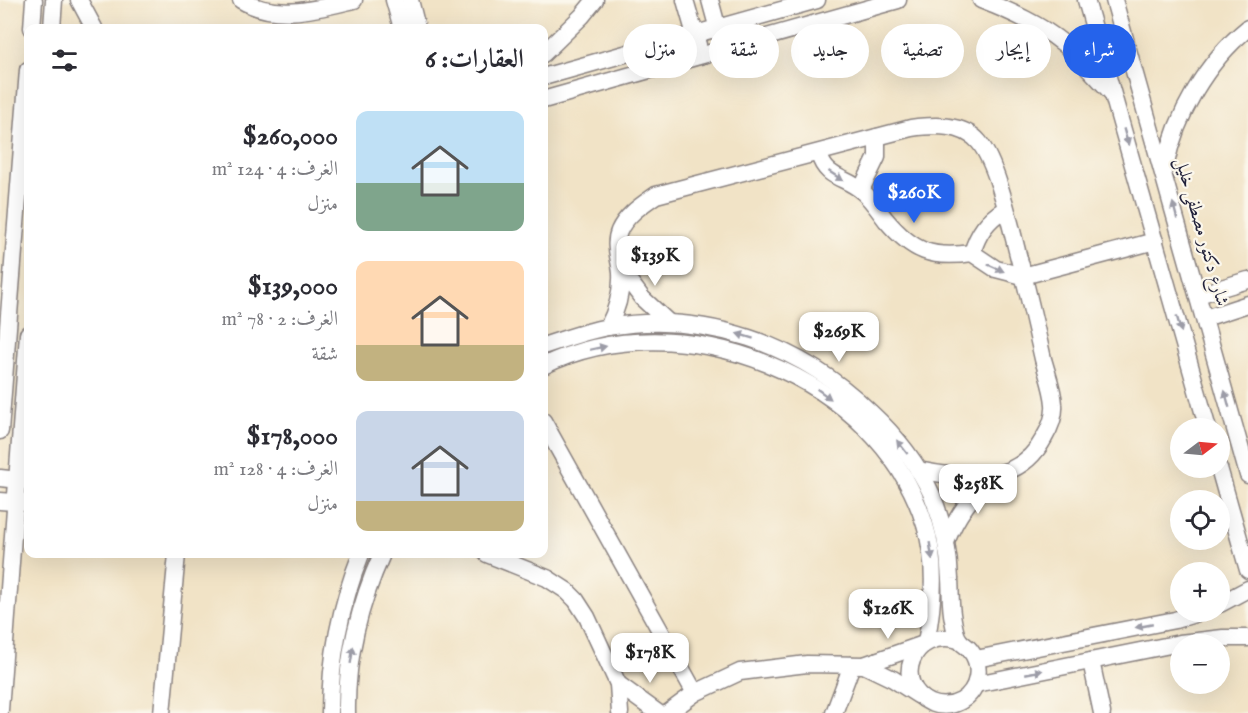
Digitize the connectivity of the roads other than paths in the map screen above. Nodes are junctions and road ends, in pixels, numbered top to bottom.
1 (34, 0) edge
2 (54, 0) edge
3 (79, 0) edge
4 (241, 0) edge
5 (354, 0) edge
6 (394, 0) edge
7 (410, 0) edge
8 (595, 0) edge
9 (685, 0) edge
10 (710, 0) edge
11 (817, 0) edge
12 (898, 0) edge
13 (981, 0) edge
14 (1086, 0) edge
15 (1114, 0) edge
16 (32, 24) edge
17 (52, 24) edge
18 (92, 24) edge
19 (401, 24) edge
20 (416, 24) edge
21 (692, 24) edge
22 (716, 24) edge
23 (731, 24) edge
24 (1248, 28) edge
25 (779, 33) edge
26 (697, 41) edge
27 (548, 49) edge
28 (709, 53) edge
29 (623, 54) edge
30 (701, 55) junction
31 (548, 76) edge
32 (561, 95) junction
33 (1114, 95) junction
34 (548, 99) edge
35 (548, 108) edge
36 (878, 137) junction
37 (819, 154) junction
38 (1164, 171) junction
39 (24, 190) edge
40 (861, 190) junction
41 (1005, 209) junction
42 (1155, 241) junction
43 (972, 253) junction
44 (621, 270) junction
45 (21, 271) edge
46 (1023, 276) junction
47 (1248, 280) edge
48 (1198, 295) junction
49 (0, 299) edge
50 (1248, 304) edge
51 (1205, 318) junction
52 (669, 323) junction
53 (608, 327) junction
54 (548, 345) edge
55 (548, 364) edge
56 (1205, 418) edge
57 (548, 430) edge
58 (0, 431) edge
59 (24, 451) edge
60 (918, 470) junction
61 (1248, 475) edge
62 (993, 477) junction
63 (0, 478) edge
64 (1222, 478) edge
65 (23, 480) edge
66 (15, 502) edge
67 (946, 542) junction
68 (177, 558) edge
69 (358, 558) edge
70 (380, 558) edge
71 (498, 558) edge
72 (1248, 570) edge
73 (1248, 589) edge
74 (1230, 599) edge
75 (1170, 621) edge
76 (1248, 638) edge
77 (959, 640) junction
78 (925, 643) junction
79 (976, 659) junction
80 (1091, 661) junction
81 (858, 665) junction
82 (618, 684) junction
83 (976, 684) junction
84 (695, 693) junction
85 (922, 702) edge
86 (956, 708) edge
87 (0, 710) edge
88 (162, 713) edge
89 (330, 713) edge
90 (347, 713) edge
91 (621, 713) edge
92 (658, 713) edge
93 (668, 713) edge
94 (834, 713) edge
95 (1102, 713) edge

1 - 16 street
2 - 17 street
3 - 18 street
4 - 5 street
6 - 19 street
7 - 20 street
8 - 27 street
9 - 21 street
10 - 22 street
11 - 23 street
12 - 25 street
13 - 33 street
14 - 33 street
15 - 38 street, شارع دكتور مصطفى خليل
24 - 38 street
26 - 30 street
28 - 30 street
29 - 31 street
30 - 32 street
32 - 34 street
32 - 35 street
33 -> 42 street
36 - 37 street
36 - 40 street
36 - 41 street
37 -> 40 street
37 - 44 street
48 -> 38 street, شارع دكتور مصطفى خليل
39 - 45 street
40 - 43 street
41 - 43 street
41 - 46 street
42 - 46 street
42 -> 56 street
43 -> 46 street
44 - 52 street
44 - 53 street
45 - 49 street
45 - 58 street
46 - 62 street
47 - 48 street
48 - 51 street, شارع دكتور مصطفى خليل
50 - 51 street
61 -> 51 street, شارع دكتور مصطفى خليل
52 - 53 street
60 -> 52 street
53 - 54 street
55 -> 78 street
57 - 84 street
59 - 65 street
60 - 62 street
60 - 67 street
62 - 67 street
63 - 65 street
64 - 72 street
65 - 66 street
66 - 87 street
67 - 77 street
68 - 88 street
69 - 89 street
90 -> 70 street
71 - 82 street
73 - 74 street
75 -> 79 street
76 - 80 street
77 - 78 street
77 - 79 street
78 - 81 street
78 - 85 street
79 - 83 street
83 -> 80 street
80 - 95 street
81 - 84 street
81 - 85 street
81 - 94 street
82 - 91 street
82 - 92 street
83 - 86 street
84 - 93 street
85 - 86 street

